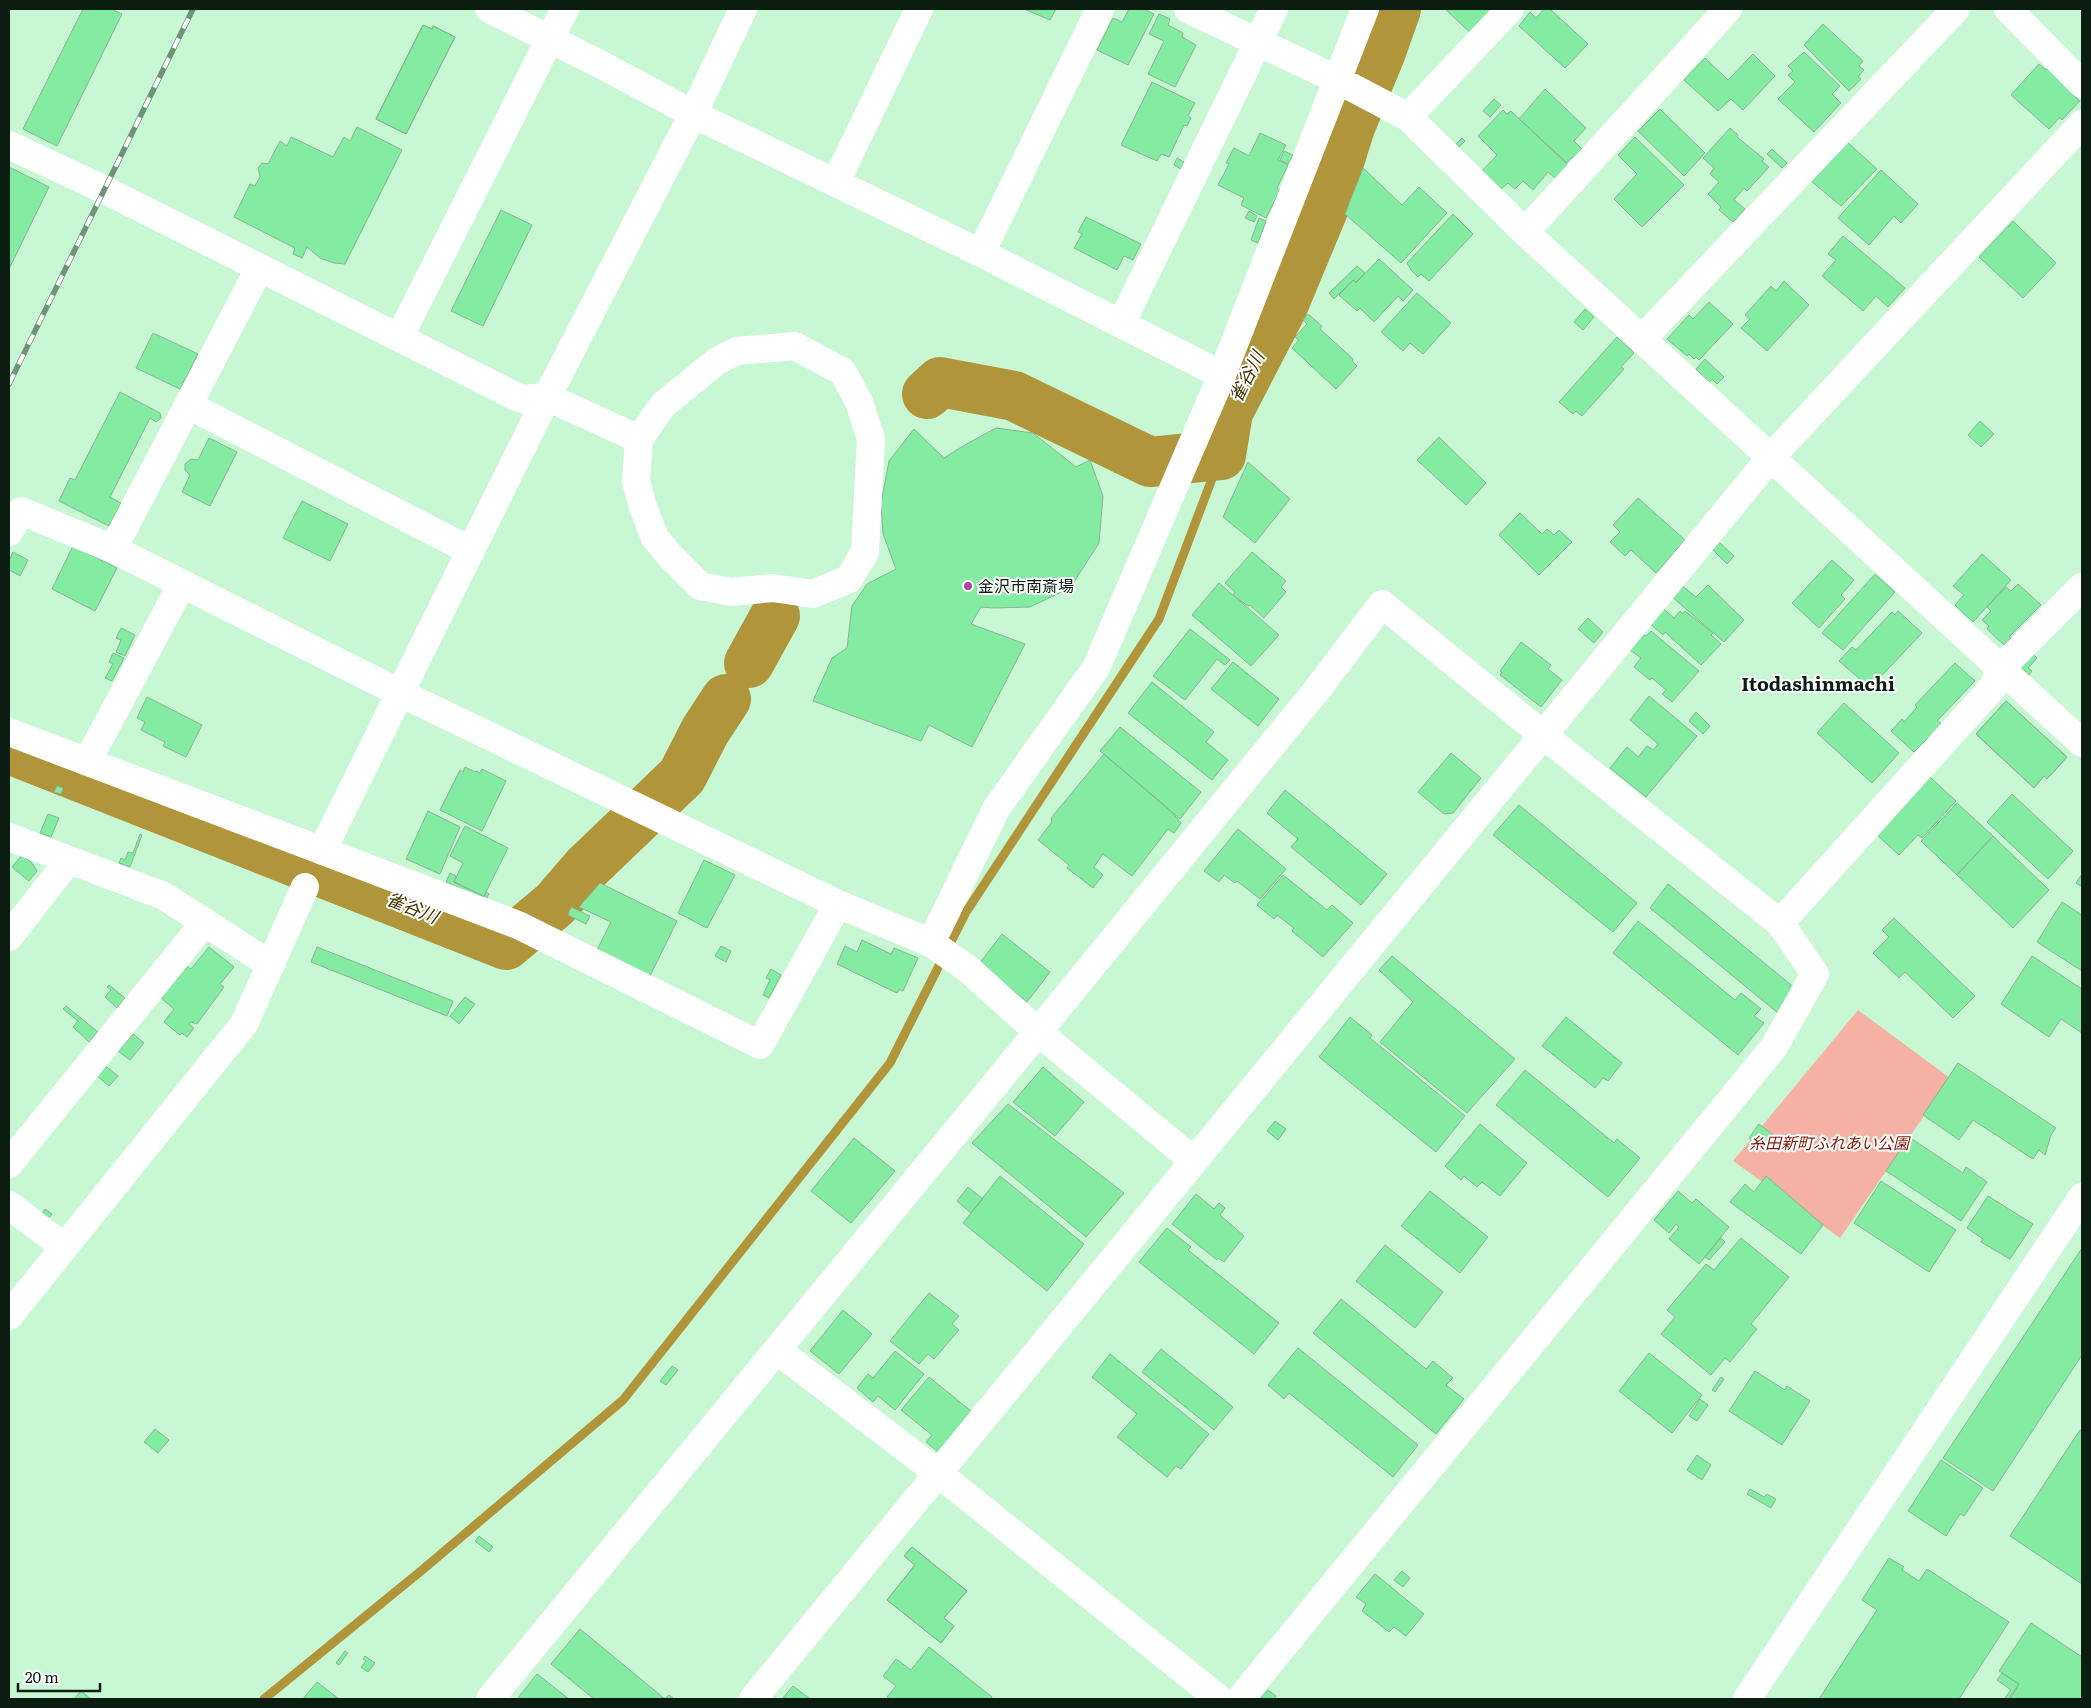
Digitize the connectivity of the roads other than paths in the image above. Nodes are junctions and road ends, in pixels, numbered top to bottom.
1 (489, 9) edge
2 (565, 9) edge
3 (743, 9) edge
4 (919, 9) edge
5 (1100, 9) edge
6 (1188, 9) edge
7 (1274, 9) edge
8 (1365, 9) edge
9 (1510, 9) edge
10 (1728, 9) edge
11 (1956, 9) edge
12 (2008, 9) edge
13 (550, 39) junction
14 (1258, 42) junction
15 (1342, 82) junction
16 (2082, 84) edge
17 (1397, 111) junction
18 (693, 114) junction
19 (2082, 124) edge
20 (9, 145) edge
21 (836, 182) junction
22 (1525, 232) junction
23 (981, 253) junction
24 (259, 268) junction
25 (1121, 324) junction
26 (399, 338) junction
27 (1642, 339) junction
28 (1222, 375) junction
29 (547, 397) junction
30 (188, 405) junction
31 (639, 439) junction
32 (1771, 457) junction
33 (9, 532) edge
34 (113, 549) junction
35 (471, 551) junction
36 (182, 584) junction
37 (2082, 587) edge
38 (2001, 668) junction
39 (400, 693) junction
40 (9, 732) edge
41 (1543, 735) junction
42 (2082, 743) edge
43 (87, 762) junction
44 (9, 837) edge
45 (322, 851) junction
46 (69, 860) junction
47 (305, 887) dead end
48 (838, 904) junction
49 (205, 922) junction
50 (1780, 923) junction
51 (9, 937) edge
52 (936, 946) junction
53 (271, 965) junction
54 (1038, 1032) junction
55 (1194, 1161) junction
56 (9, 1164) edge
57 (2082, 1197) edge
58 (9, 1205) edge
59 (64, 1247) junction
60 (9, 1316) edge
61 (778, 1350) junction
62 (938, 1473) junction
63 (490, 1699) edge
64 (753, 1699) edge
65 (1219, 1699) edge
66 (1240, 1699) edge
67 (1747, 1699) edge

1 - 13 street
2 - 13 street
3 - 18 street
4 - 21 street
5 - 23 street
6 - 14 street
7 - 14 street
8 - 15 street
9 - 17 street
10 - 22 street
11 - 27 street
12 - 16 street
13 - 18 street
13 - 26 street
14 - 15 street
14 - 25 street
15 - 17 street
15 - 28 street
17 - 22 street
18 - 21 street
18 - 29 street
19 - 32 street
20 - 24 street
21 - 23 street
22 - 27 street
23 - 25 street
24 - 26 street
24 - 30 street
25 - 28 street
26 - 29 street
27 - 32 street
28 - 52 street
29 - 31 street
29 - 35 street
30 - 34 street
30 - 35 street
31 - 31 street
32 - 38 street
32 - 41 street
33 - 34 street
34 - 36 street
35 - 39 street
36 - 39 street
36 - 43 street
37 - 38 street
38 - 42 street
38 - 50 street
39 - 45 street
39 - 48 street
40 - 43 street
41 - 50 street
41 - 54 street
41 - 55 street
43 - 45 street
44 - 46 street
45 - 48 street
46 - 49 street
46 - 51 street
47 - 53 street
48 - 52 street
49 - 53 street
49 - 56 street
50 - 66 street
52 - 54 street
53 - 59 street
54 - 55 street
54 - 61 street
55 - 62 street
57 - 67 street
58 - 59 street
59 - 60 street
61 - 62 street
61 - 63 street
62 - 64 street
62 - 65 street

